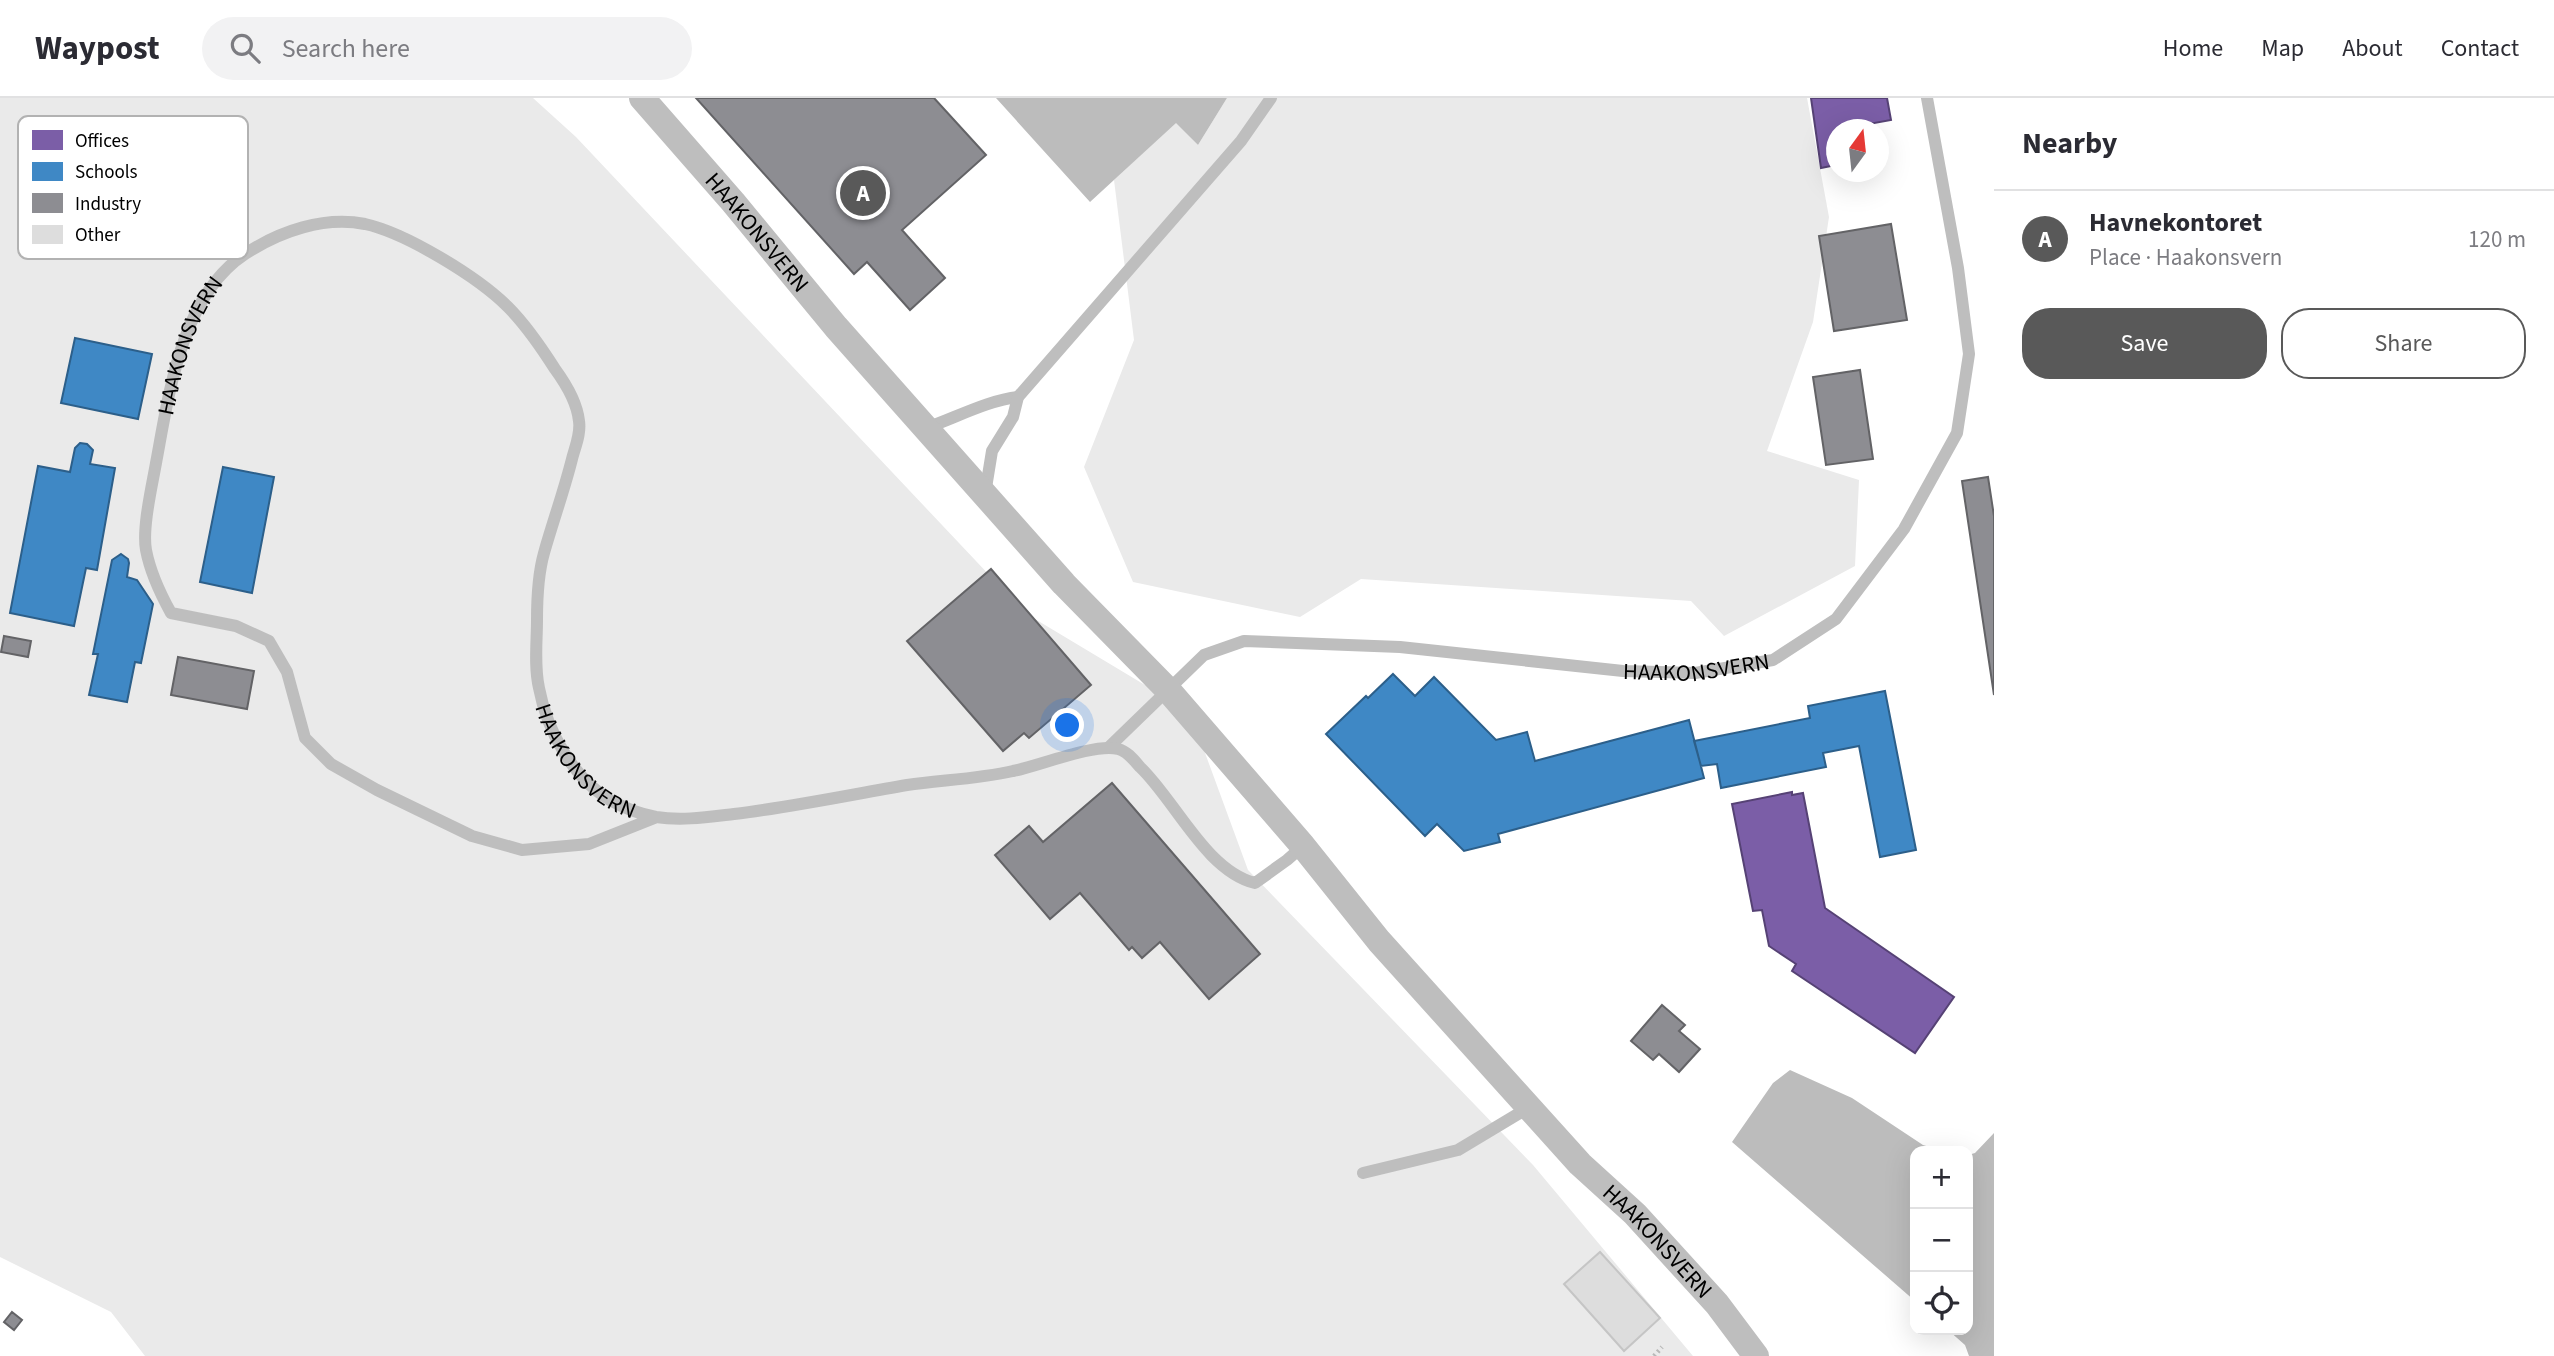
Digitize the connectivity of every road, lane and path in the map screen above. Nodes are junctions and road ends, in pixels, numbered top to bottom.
1 (642, 98) edge
2 (1271, 98) edge
3 (1927, 98) edge
4 (248, 252) edge
5 (238, 259) edge
6 (1018, 397) junction
7 (926, 428) junction
8 (985, 494) junction
9 (1168, 690) junction
10 (1108, 748) junction
11 (657, 817) junction
12 (1303, 846) junction
13 (1528, 1108) junction
14 (1363, 1172) dead end
15 (1662, 1347) dead end
16 (1654, 1356) edge
17 (1756, 1356) edge

1 - 7 street, HAAKONSVERN
2 - 6 lane
3 - 9 lane, HAAKONSVERN
4 - 11 lane, HAAKONSVERN
5 - 11 lane, HAAKONSVERN
6 - 7 lane
6 - 8 lane
7 - 8 street, HAAKONSVERN
8 - 9 street, HAAKONSVERN
9 - 10 lane, HAAKONSVERN
9 - 12 street, HAAKONSVERN
10 - 11 lane, HAAKONSVERN
10 - 12 lane
12 - 13 street, HAAKONSVERN
13 - 14 lane
13 - 17 street, HAAKONSVERN
15 - 16 path

